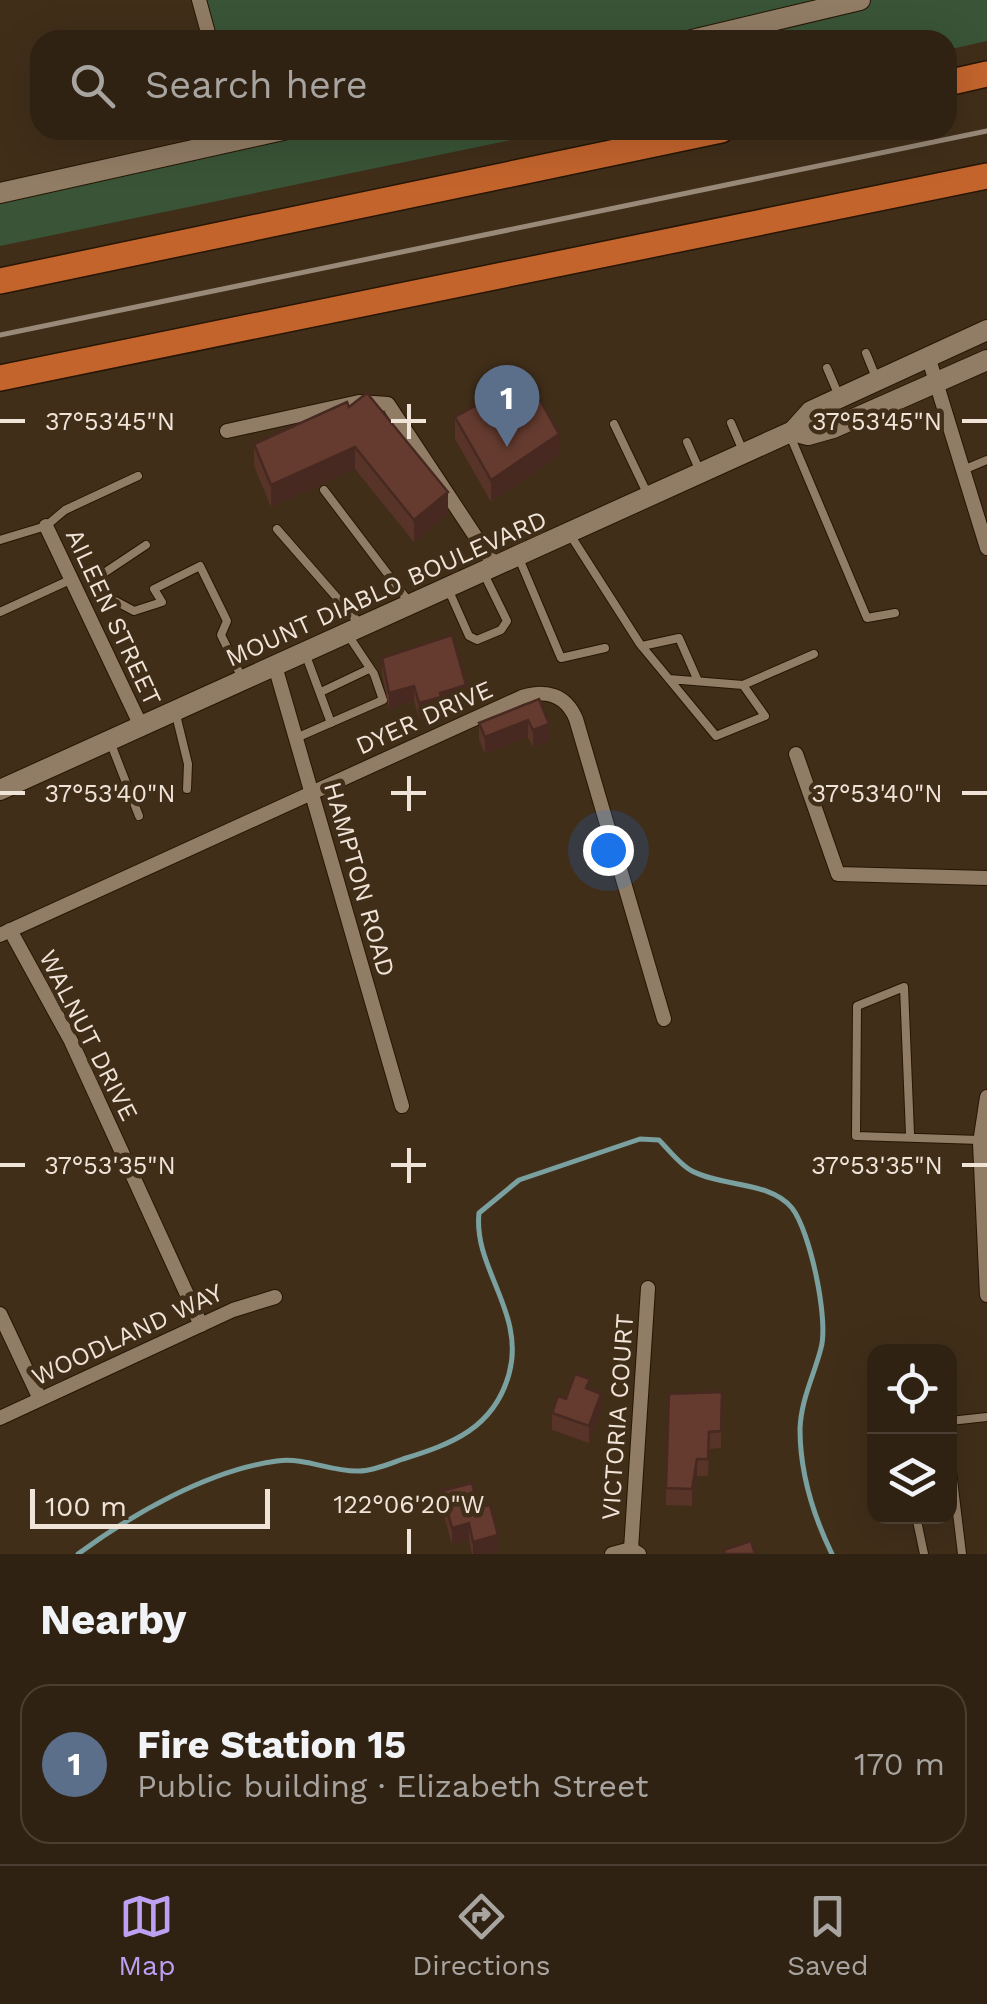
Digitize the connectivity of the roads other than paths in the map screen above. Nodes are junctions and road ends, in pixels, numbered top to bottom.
1 (199, 0) edge
2 (860, 0) edge
3 (207, 30) edge
4 (734, 30) edge
5 (987, 74) edge
6 (957, 81) edge
7 (215, 140) edge
8 (673, 140) edge
9 (987, 176) edge
10 (0, 193) edge
11 (0, 281) edge
12 (987, 330) edge
13 (866, 353) dead end
14 (928, 356) junction
15 (985, 367) edge
16 (826, 368) dead end
17 (0, 378) edge
18 (878, 380) junction
19 (936, 383) junction
20 (840, 398) junction
21 (731, 423) dead end
22 (614, 424) dead end
23 (227, 431) dead end
24 (791, 432) junction
25 (686, 442) dead end
26 (744, 453) junction
27 (987, 460) edge
28 (963, 470) junction
29 (701, 473) junction
30 (138, 476) dead end
31 (324, 490) dead end
32 (649, 497) junction
33 (46, 526) junction
34 (277, 529) dead end
35 (984, 531) edge
36 (568, 533) junction
37 (0, 540) edge
38 (146, 546) dead end
39 (987, 548) edge
40 (518, 556) junction
41 (489, 569) junction
42 (70, 580) junction
43 (448, 588) junction
44 (411, 604) junction
45 (0, 612) edge
46 (895, 614) dead end
47 (354, 630) junction
48 (642, 646) junction
49 (605, 648) dead end
50 (305, 652) junction
51 (814, 654) dead end
52 (275, 666) junction
53 (367, 670) junction
54 (669, 679) junction
55 (244, 680) junction
56 (698, 682) junction
57 (743, 685) junction
58 (322, 691) junction
59 (175, 710) junction
60 (331, 723) junction
61 (141, 726) junction
62 (296, 738) junction
63 (110, 740) junction
64 (796, 754) dead end
65 (187, 788) dead end
66 (0, 790) edge
67 (312, 792) junction
68 (139, 816) dead end
69 (987, 878) edge
70 (5, 933) edge
71 (664, 1019) dead end
72 (987, 1096) edge
73 (402, 1106) dead end
74 (910, 1134) junction
75 (980, 1140) junction
76 (985, 1251) edge
77 (648, 1288) dead end
78 (987, 1295) edge
79 (275, 1296) dead end
80 (0, 1314) edge
81 (201, 1325) junction
82 (40, 1399) junction
83 (0, 1418) edge
84 (987, 1418) edge
85 (957, 1420) edge
86 (957, 1512) edge
87 (918, 1524) edge
88 (635, 1552) edge
89 (612, 1554) edge
90 (924, 1554) edge
91 (962, 1554) edge

1 - 3 street
2 - 4 main road
5 - 6 highway
7 - 10 main road
8 - 11 highway
9 - 17 highway
12 - 14 main road, MOUNT DIABLO BOULEVARD
13 - 18 lane
14 - 18 main road, MOUNT DIABLO BOULEVARD
14 - 19 street
15 - 19 main road, MOUNT DIABLO BOULEVARD
16 - 20 lane
18 - 20 main road, MOUNT DIABLO BOULEVARD
19 - 24 main road, MOUNT DIABLO BOULEVARD
19 - 28 street
20 - 24 main road, MOUNT DIABLO BOULEVARD
21 - 26 lane
22 - 32 lane
23 - 41 street
24 - 26 main road, MOUNT DIABLO BOULEVARD
24 - 46 lane
25 - 29 lane
26 - 29 main road, MOUNT DIABLO BOULEVARD
27 - 28 lane
28 - 35 street
29 - 32 main road, MOUNT DIABLO BOULEVARD
30 - 33 lane
31 - 44 lane
32 - 36 main road, MOUNT DIABLO BOULEVARD
33 - 37 lane
33 - 42 street, AILEEN STREET
34 - 47 lane
35 - 39 street
36 - 40 main road, MOUNT DIABLO BOULEVARD
36 - 48 lane
38 - 55 lane
40 - 41 main road, MOUNT DIABLO BOULEVARD
40 - 49 lane
41 - 43 main road, MOUNT DIABLO BOULEVARD
41 - 43 lane
42 - 45 lane
42 - 61 street, AILEEN STREET
43 - 44 main road, MOUNT DIABLO BOULEVARD
44 - 47 main road, MOUNT DIABLO BOULEVARD
47 - 50 main road, MOUNT DIABLO BOULEVARD
47 - 53 lane
48 - 54 lane
48 - 56 lane
50 - 52 main road, MOUNT DIABLO BOULEVARD
50 - 58 lane
51 - 57 lane
52 - 55 main road, MOUNT DIABLO BOULEVARD
52 - 62 street, HAMPTON ROAD
53 - 58 lane
53 - 60 lane
54 - 56 lane
54 - 57 lane
55 - 59 main road, MOUNT DIABLO BOULEVARD
56 - 57 lane
58 - 60 lane
59 - 61 main road, MOUNT DIABLO BOULEVARD
59 - 65 lane
60 - 62 lane
61 - 63 main road, MOUNT DIABLO BOULEVARD
62 - 67 street, HAMPTON ROAD
63 - 66 main road, MOUNT DIABLO BOULEVARD
63 - 68 lane
64 - 69 street
67 - 70 street, DYER DRIVE
67 - 71 street, DYER DRIVE
67 - 73 street, HAMPTON ROAD
70 - 81 street, WALNUT DRIVE
72 - 75 street
74 - 74 lane
74 - 75 lane
75 - 76 street
76 - 78 street
77 - 88 street, VICTORIA COURT
79 - 81 street, WOODLAND WAY
80 - 82 street
81 - 82 street, WOODLAND WAY
82 - 83 street, WOODLAND WAY
84 - 85 lane
86 - 91 lane
87 - 90 lane
88 - 89 street

